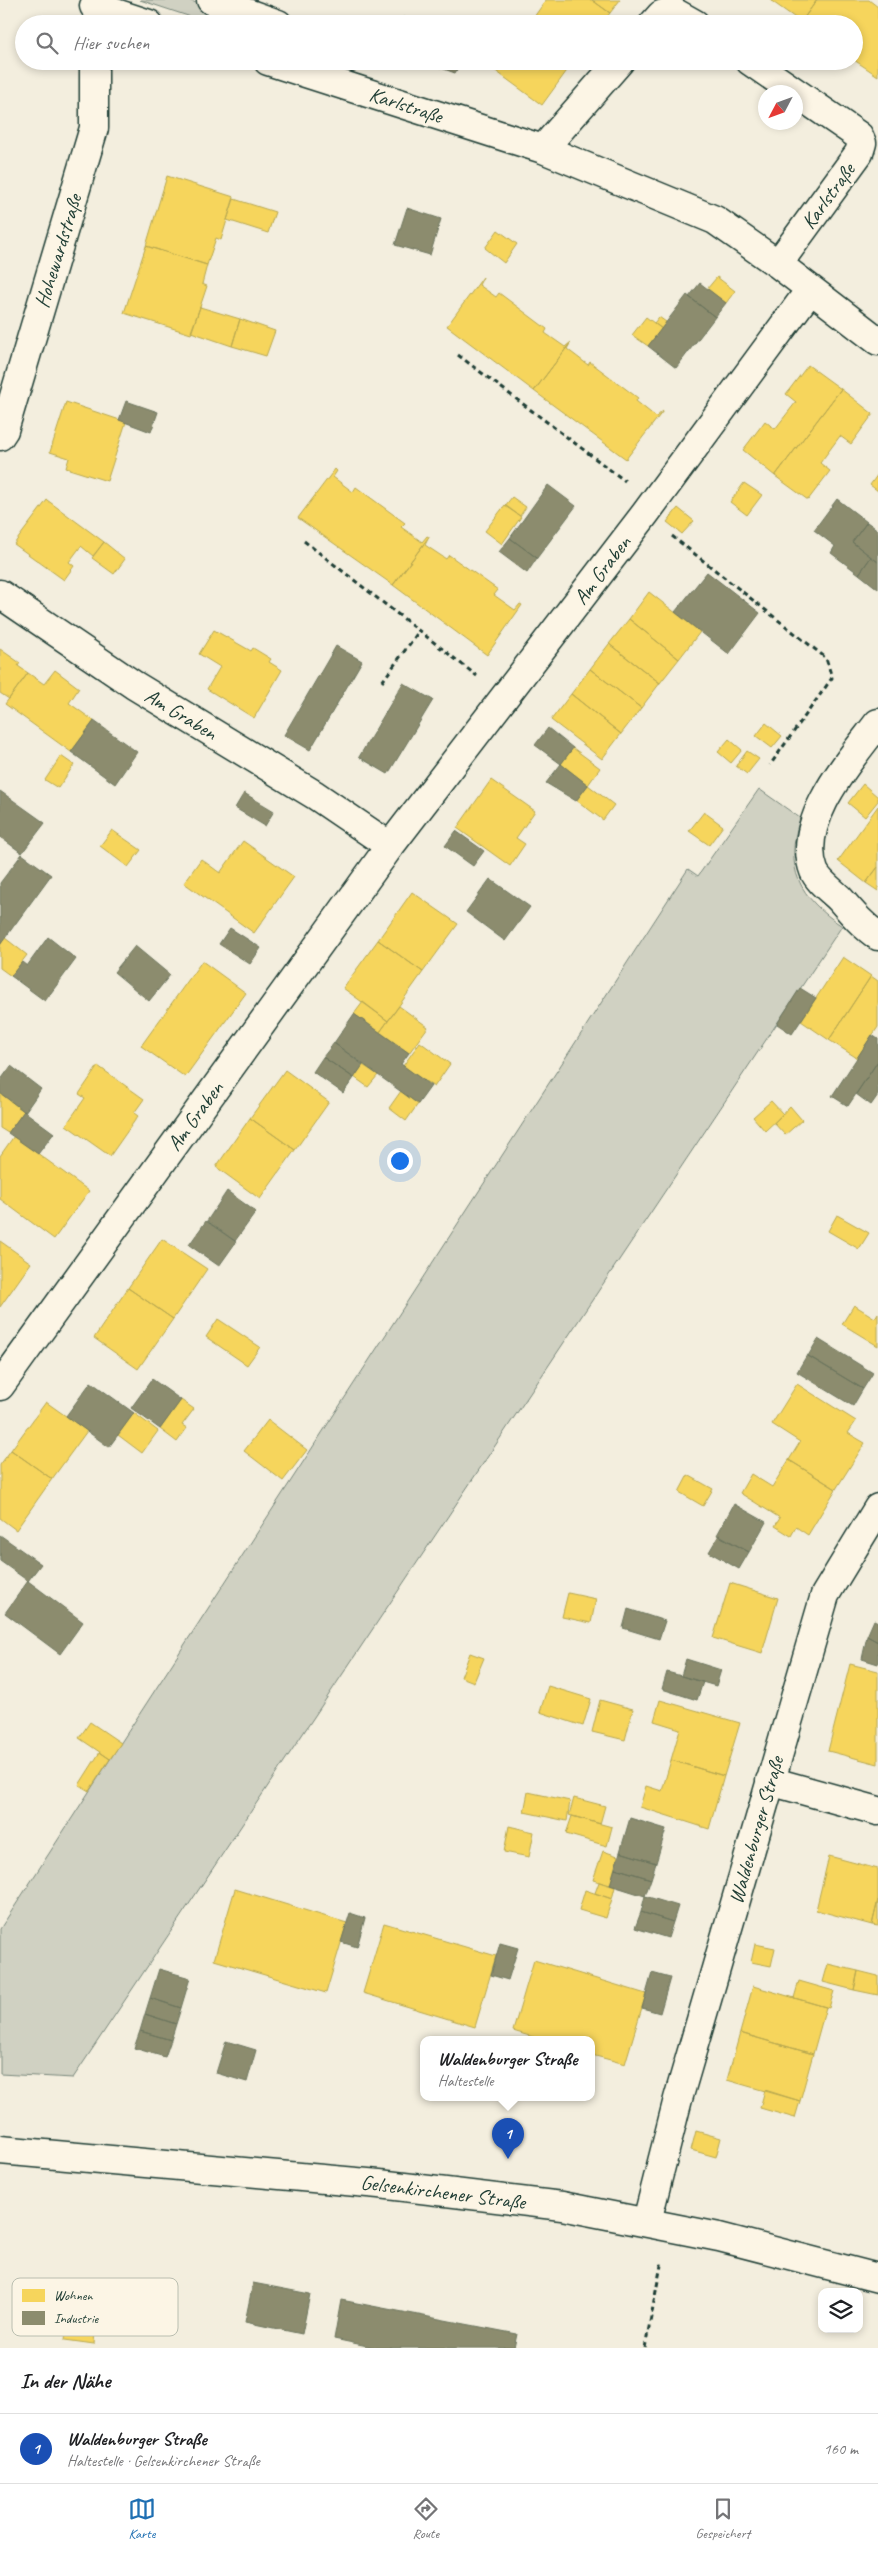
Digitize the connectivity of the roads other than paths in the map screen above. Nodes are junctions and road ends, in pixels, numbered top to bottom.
1 (211, 0) edge
2 (94, 10) edge
3 (114, 15) edge
4 (253, 15) edge
5 (661, 15) edge
6 (679, 15) edge
7 (94, 70) edge
8 (296, 70) edge
9 (333, 70) edge
10 (612, 70) edge
11 (763, 70) edge
12 (344, 85) junction
13 (543, 149) junction
14 (778, 264) junction
15 (810, 290) junction
16 (878, 341) edge
17 (0, 436) edge
18 (0, 594) edge
19 (878, 723) edge
20 (390, 846) junction
21 (878, 936) edge
22 (0, 1386) edge
23 (878, 1508) edge
24 (770, 1781) junction
25 (878, 1811) edge
26 (0, 2150) edge
27 (658, 2224) junction
28 (878, 2278) edge

1 - 4 street
2 - 3 street
5 - 6 street
7 - 17 street, Hohewardstraße
8 - 12 street, Karlstraße
9 - 12 street
10 - 13 street
11 - 14 street, Karlstraße
12 - 13 street, Karlstraße
13 - 14 street, Karlstraße
14 - 15 street, Karlstraße
15 - 16 street, Karlstraße
15 - 20 street, Am Graben
18 - 20 street, Am Graben
19 - 21 street
20 - 22 street, Am Graben
23 - 24 street, Waldenburger Straße
24 - 25 street
24 - 27 street, Waldenburger Straße
26 - 27 street, Gelsenkirchener Straße
27 - 28 street, Gelsenkirchener Straße

